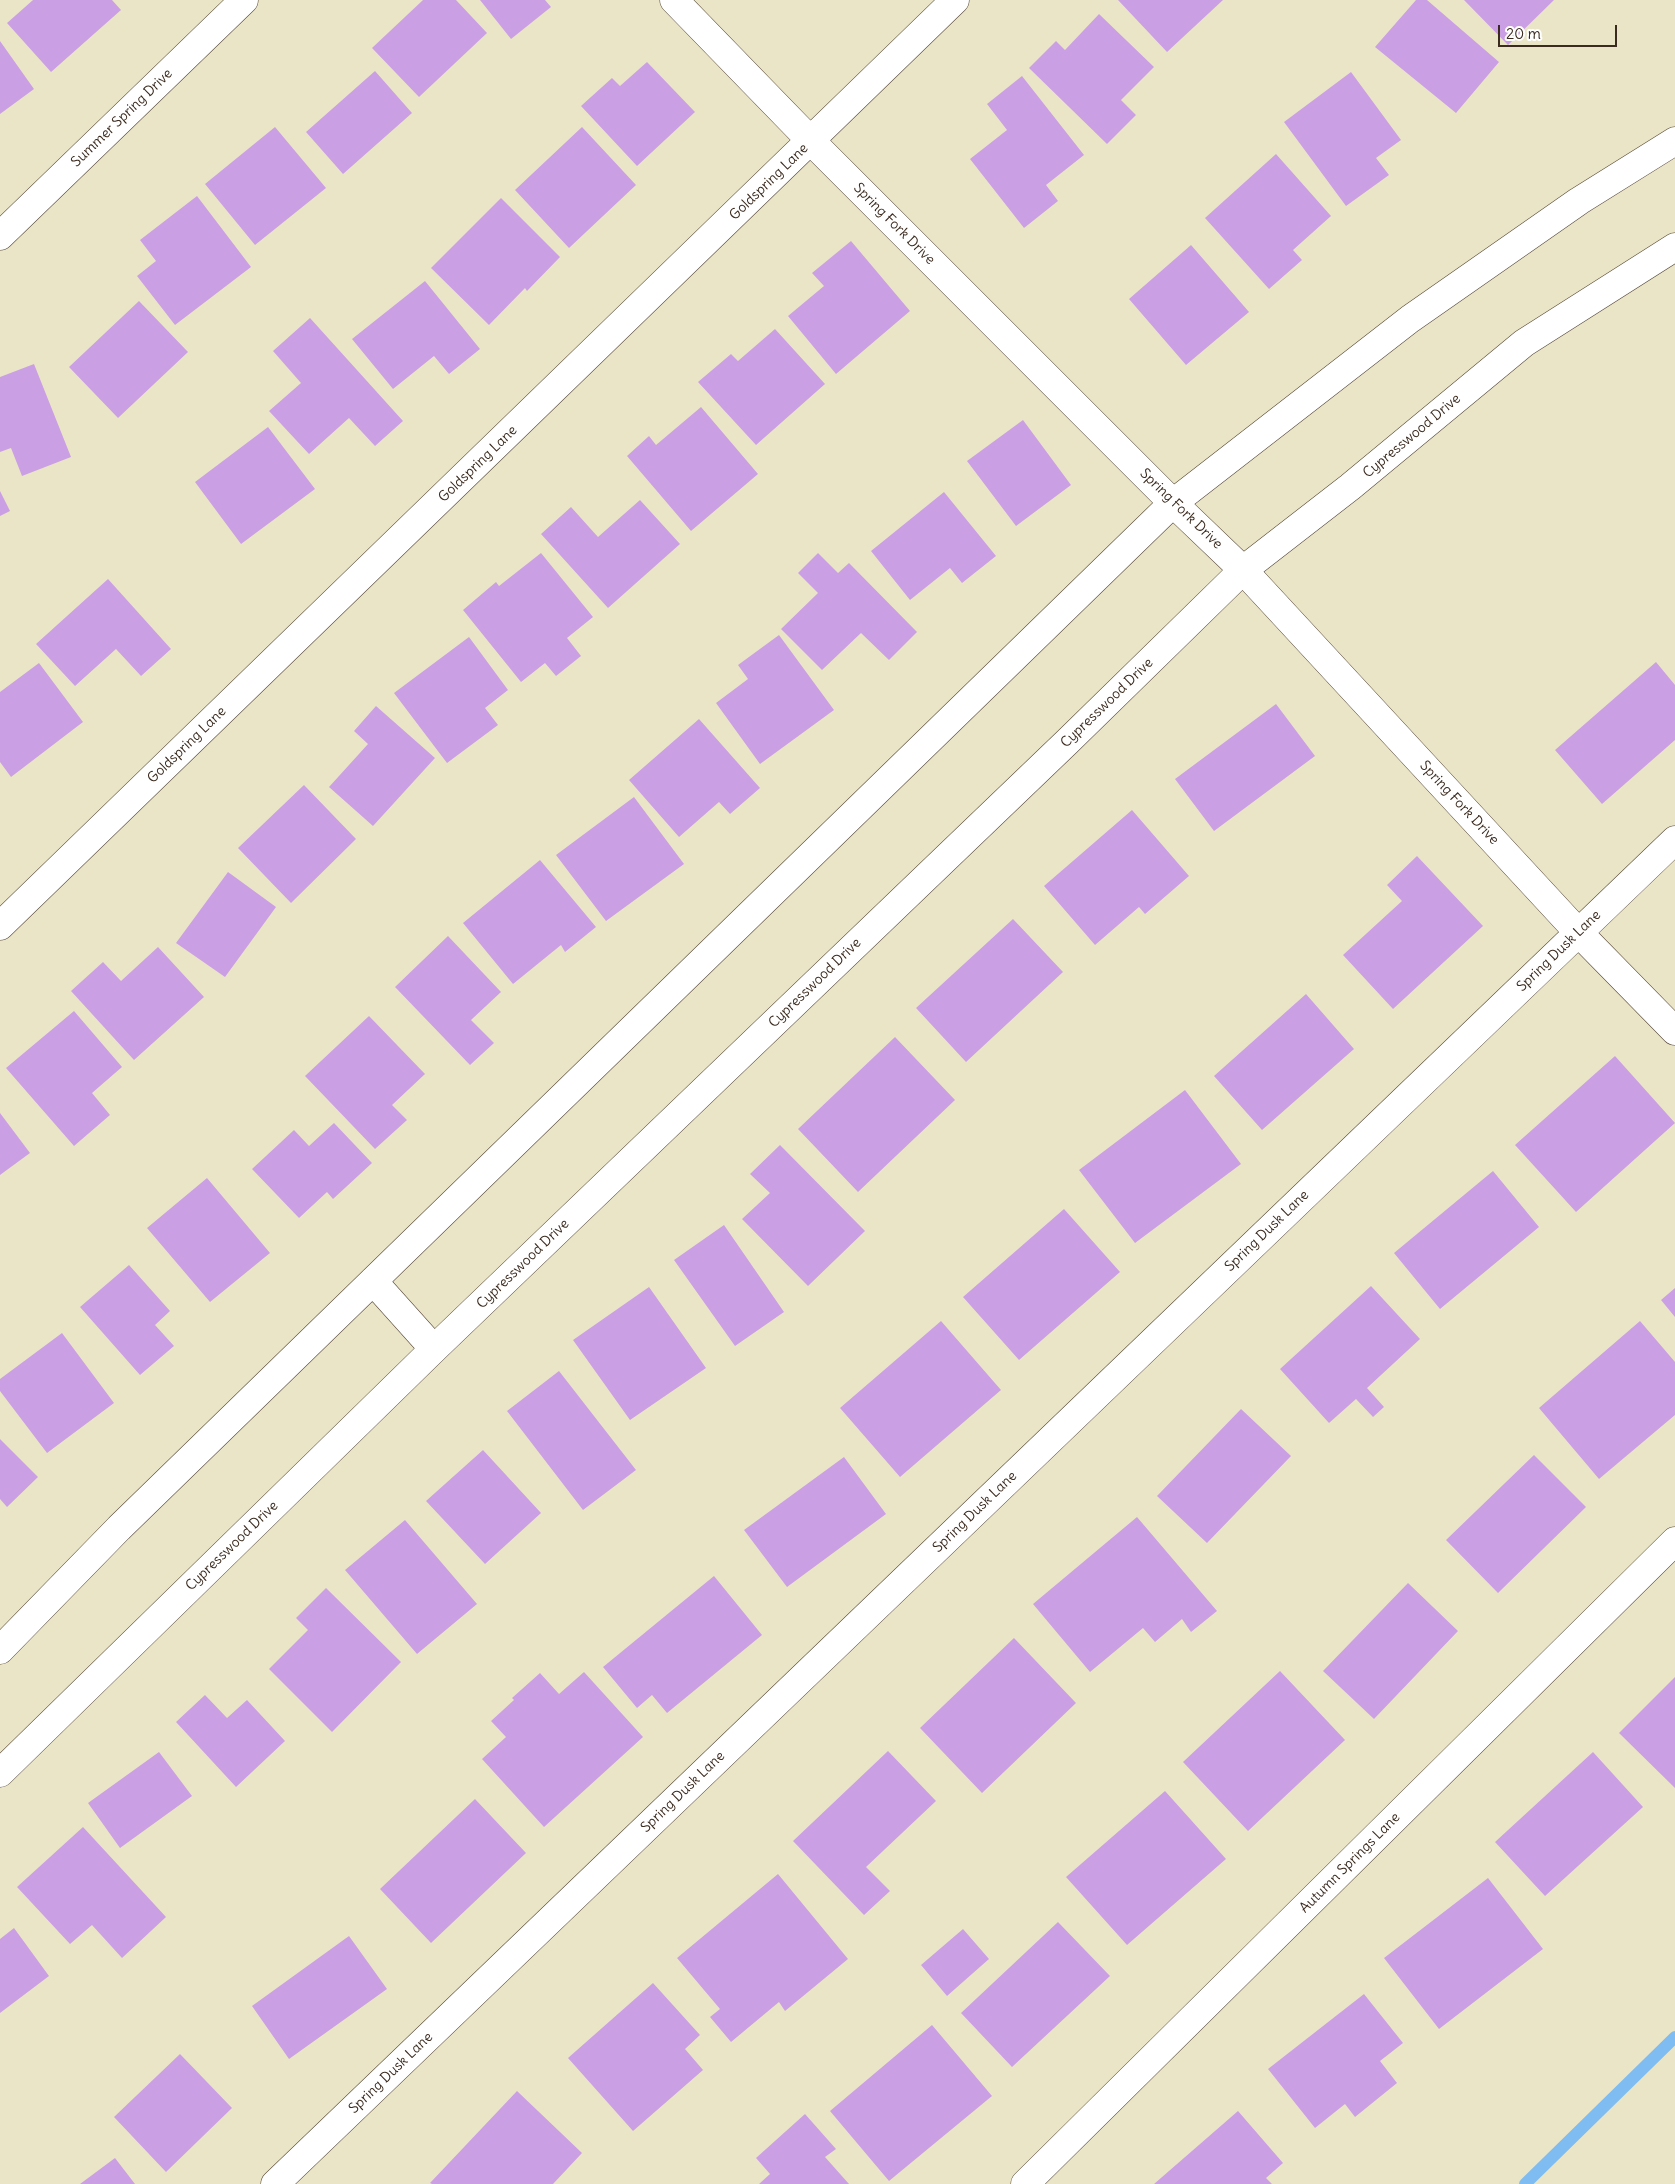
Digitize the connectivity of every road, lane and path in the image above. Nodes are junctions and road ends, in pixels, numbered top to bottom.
1 (244, 0) edge
2 (674, 0) edge
3 (955, 0) edge
4 (811, 141) junction
5 (1675, 141) edge
6 (0, 236) edge
7 (1675, 248) edge
8 (1173, 503) junction
9 (1243, 570) junction
10 (1675, 840) edge
11 (0, 926) edge
12 (1578, 932) junction
13 (1675, 1031) edge
14 (373, 1281) junction
15 (434, 1349) junction
16 (1675, 1541) edge
17 (0, 1650) edge
18 (0, 1773) edge
19 (275, 2184) edge
20 (1026, 2184) edge

1 - 6 street, Summer Spring Drive
2 - 4 street, Spring Fork Drive
3 - 4 street, Goldspring Lane
4 - 8 street, Spring Fork Drive
4 - 11 street, Goldspring Lane
5 - 8 street
7 - 9 street, Cypresswood Drive
8 - 9 street, Spring Fork Drive
8 - 14 street
9 - 12 street, Spring Fork Drive
9 - 15 street, Cypresswood Drive
10 - 12 street, Spring Dusk Lane
12 - 13 street, Spring Fork Drive
12 - 19 street, Spring Dusk Lane
14 - 15 street
14 - 17 street
15 - 18 street, Cypresswood Drive
16 - 20 street, Autumn Springs Lane

